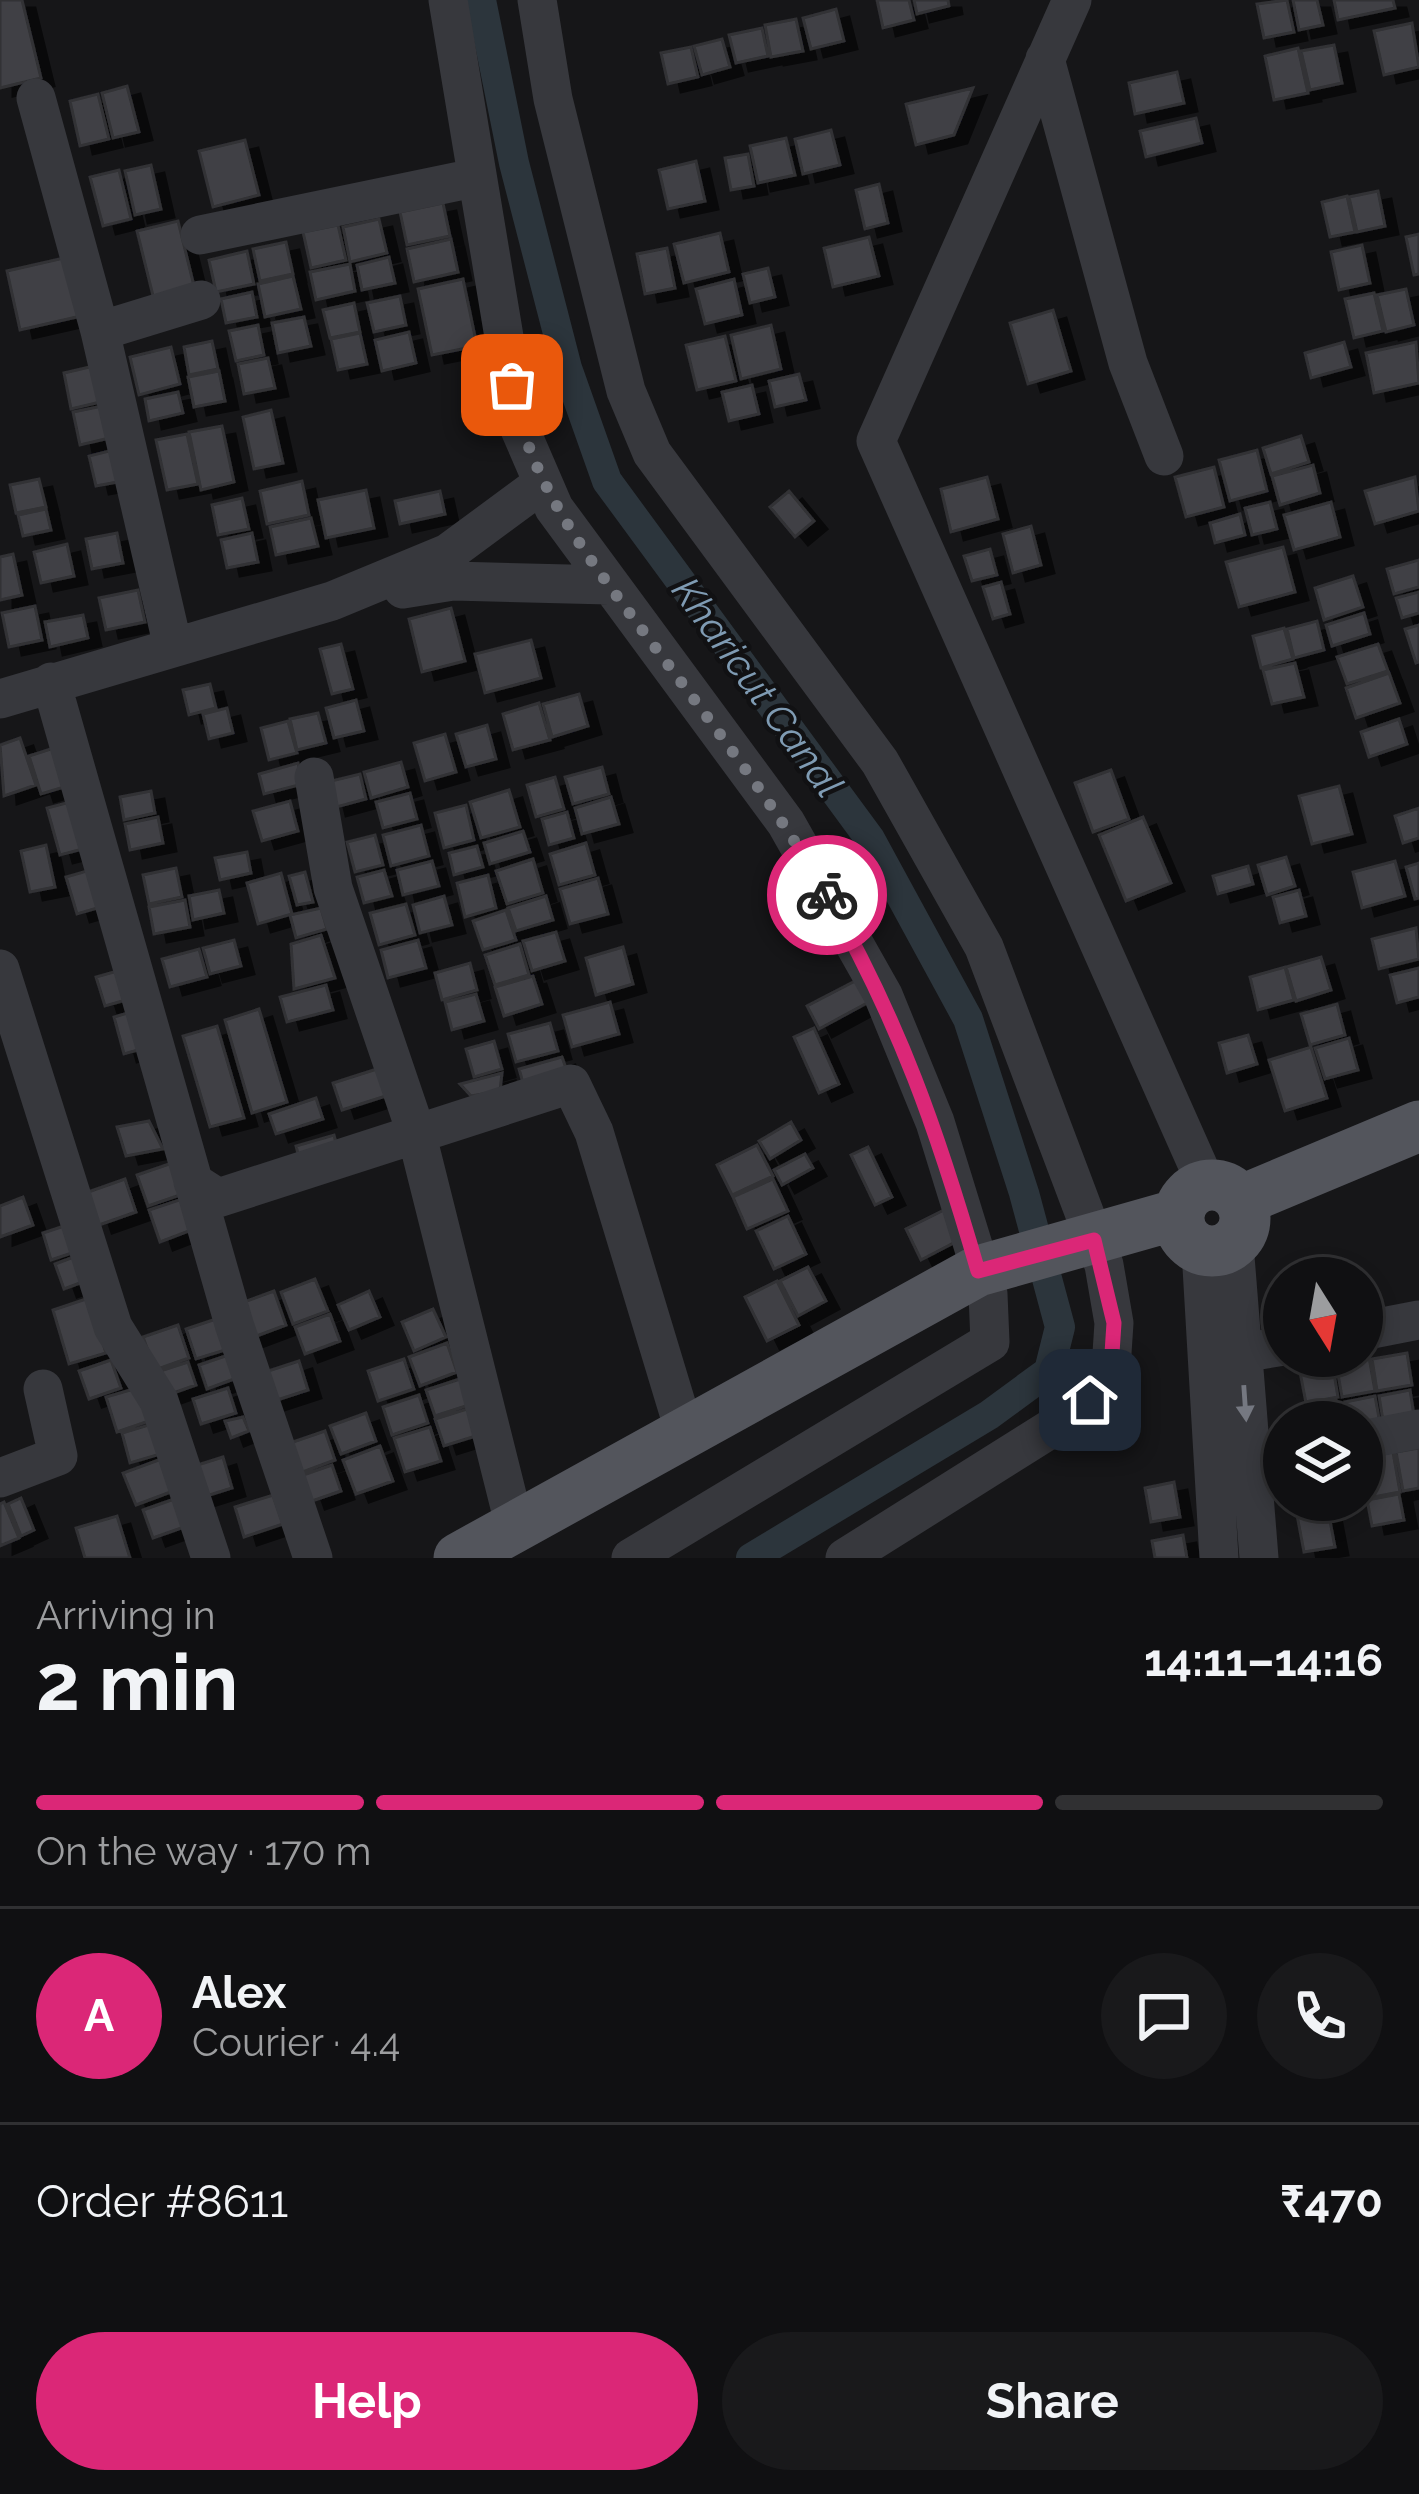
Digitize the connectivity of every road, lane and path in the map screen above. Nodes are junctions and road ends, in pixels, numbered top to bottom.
1 (448, 0) edge
2 (537, 0) edge
3 (1072, 0) edge
4 (1046, 59) junction
5 (36, 98) dead end
6 (474, 178) junction
7 (200, 235) dead end
8 (201, 300) dead end
9 (100, 331) junction
10 (1164, 456) dead end
11 (543, 483) junction
12 (609, 585) junction
13 (332, 601) junction
14 (173, 647) junction
15 (51, 682) junction
16 (0, 699) edge
17 (314, 777) dead end
18 (0, 969) edge
19 (1419, 1126) edge
20 (416, 1132) junction
21 (1419, 1148) edge
22 (194, 1183) junction
23 (1214, 1223) junction
24 (1091, 1254) junction
25 (995, 1280) junction
26 (1419, 1320) edge
27 (1383, 1327) edge
28 (1263, 1350) edge
29 (1242, 1353) junction
30 (43, 1389) dead end
31 (1419, 1430) edge
32 (685, 1433) junction
33 (1383, 1436) edge
34 (1262, 1471) edge
35 (0, 1478) edge
36 (1214, 1500) junction
37 (510, 1542) edge
38 (858, 1554) edge
39 (211, 1558) edge
40 (313, 1558) edge
41 (458, 1558) edge
42 (631, 1558) edge
43 (1219, 1558) edge
44 (1258, 1558) edge

1 - 6 street
2 - 24 street
3 - 4 street
4 - 10 street
4 - 23 street
5 - 9 street
6 - 7 street
6 - 11 street
8 - 9 street
9 - 14 street
11 - 12 street
11 - 13 street
12 - 13 street
12 - 25 street
13 - 14 street
14 - 15 street
15 - 16 street
15 - 22 street
17 - 20 street
18 - 39 street
19 - 23 main road
20 - 22 street
20 - 32 street
20 - 37 street
21 - 23 main road
22 - 40 street
23 - 24 main road
23 - 29 street
23 - 36 street
24 - 25 main road
24 - 38 street
25 - 32 main road
25 - 37 main road
25 - 42 street
26 - 27 street
28 - 29 street
29 -> 34 street
30 - 35 street
31 - 33 street
32 - 37 main road
34 - 36 street
34 - 44 street
36 - 43 street
37 - 41 main road

